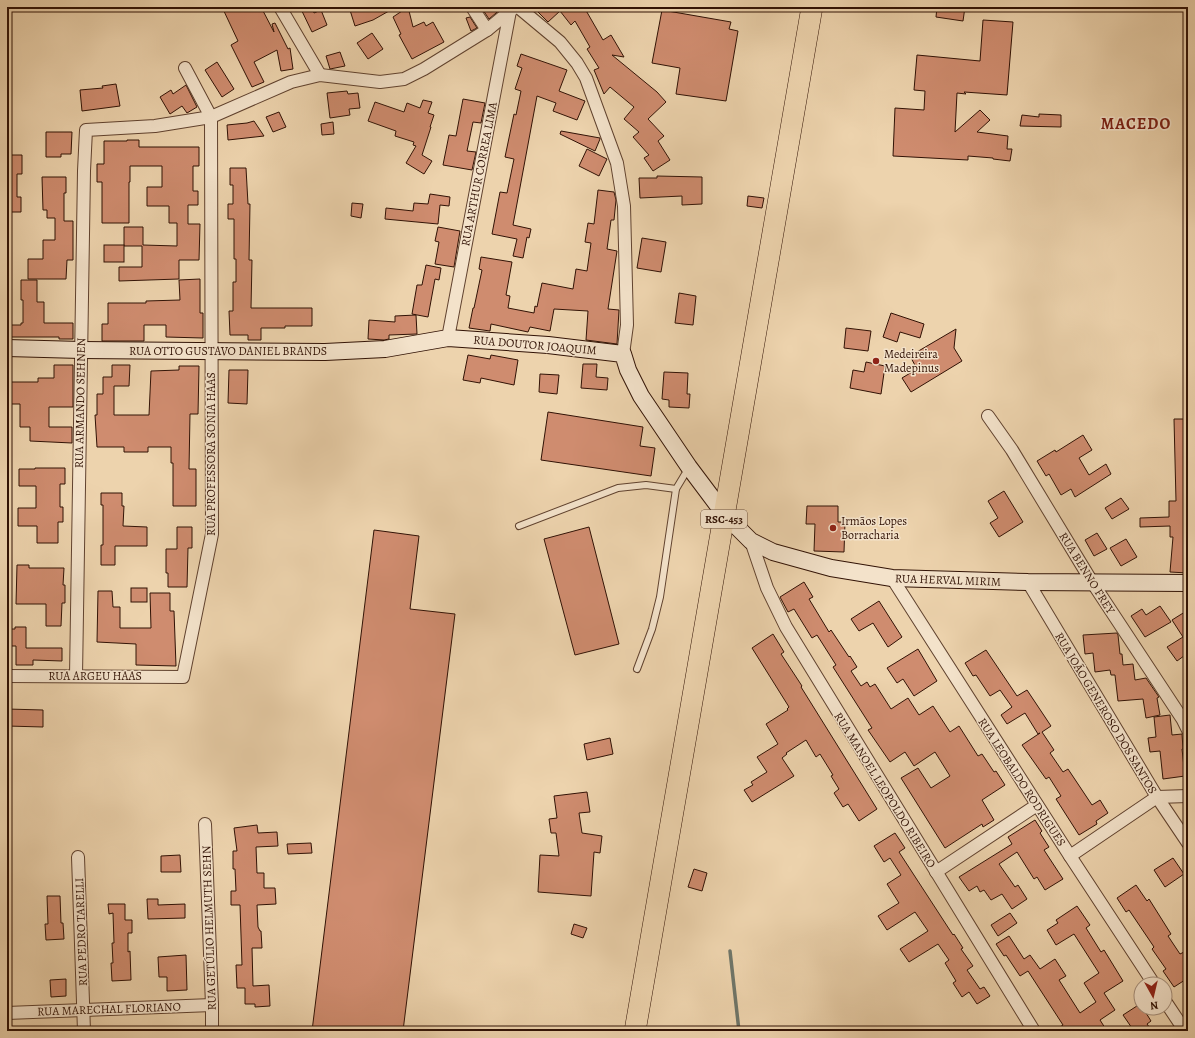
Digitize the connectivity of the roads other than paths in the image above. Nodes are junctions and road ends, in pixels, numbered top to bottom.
1 (280, 7) edge
2 (472, 7) edge
3 (812, 7) edge
4 (514, 8) edge
5 (487, 30) junction
6 (184, 68) dead end
7 (320, 75) junction
8 (211, 117) junction
9 (448, 338) junction
10 (7, 348) edge
11 (81, 350) junction
12 (212, 350) junction
13 (623, 354) junction
14 (988, 416) dead end
15 (689, 467) junction
16 (676, 489) junction
17 (725, 515) junction
18 (519, 526) dead end
19 (751, 541) junction
20 (892, 578) junction
21 (1028, 582) junction
22 (1092, 582) junction
23 (1188, 583) edge
24 (637, 669) dead end
25 (7, 676) edge
26 (76, 676) junction
27 (182, 677) joint
28 (1188, 730) edge
29 (1188, 796) edge
30 (1156, 797) junction
31 (1037, 805) junction
32 (205, 824) dead end
33 (1188, 843) edge
34 (78, 856) dead end
35 (1070, 856) junction
36 (936, 872) junction
37 (1149, 976) edge
38 (212, 1005) junction
39 (84, 1010) junction
40 (7, 1013) edge
41 (1173, 1013) edge
42 (84, 1031) edge
43 (212, 1031) edge
44 (635, 1031) edge
45 (1034, 1031) edge
46 (1185, 1031) edge

1 - 7 street
2 - 5 street
3 - 17 highway, RSC-453
4 - 5 street
4 - 9 street, RUA ARTHUR CORREA LIMA
4 - 13 street
5 - 7 street
6 - 8 street, RUA PROFESSORA SONIA HAAS
7 - 8 street
8 - 11 street, RUA ARMANDO SEHNEN
8 - 12 street, RUA PROFESSORA SONIA HAAS
9 - 12 street, RUA OTTO GUSTAVO DANIEL BRANDS
9 - 13 street, RUA DOUTOR JOAQUIM
10 - 11 street, RUA OTTO GUSTAVO DANIEL BRANDS
11 - 12 street, RUA OTTO GUSTAVO DANIEL BRANDS
11 - 26 street, RUA ARMANDO SEHNEN
12 - 27 street, RUA PROFESSORA SONIA HAAS
13 - 15 street, RUA HERVAL MIRIM
14 - 22 street, RUA BENNO FREY
15 - 16 lane
15 - 17 street, RUA HERVAL MIRIM
16 - 18 lane
16 - 24 lane
17 - 19 street, RUA HERVAL MIRIM
17 - 44 highway, RSC-453
19 - 20 street, RUA HERVAL MIRIM
19 - 36 street, RUA MANOEL LEOPOLDO RIBEIRO
20 - 21 street, RUA HERVAL MIRIM
20 - 31 street, RUA LEOBALDO RODRIGUES
21 - 22 street, RUA HERVAL MIRIM
21 - 30 street, RUA JOÃO GENEROSO DOS SANTOS
22 - 23 street, RUA HERVAL MIRIM
22 - 28 street, RUA BENNO FREY
25 - 26 street, RUA ARGEU HAAS
26 - 27 street, RUA ARGEU HAAS
29 - 30 street
30 - 33 street, RUA JOÃO GENEROSO DOS SANTOS
30 - 35 street
31 - 35 street, RUA LEOBALDO RODRIGUES
31 - 36 street
32 - 38 street, RUA GETÚLIO HELMUTH SEHN
34 - 39 street, RUA PEDRO TARELLI
35 - 37 street, RUA LEOBALDO RODRIGUES
36 - 45 street, RUA MANOEL LEOPOLDO RIBEIRO
38 - 39 street, RUA MARECHAL FLORIANO
38 - 43 street, RUA GETÚLIO HELMUTH SEHN
39 - 40 street, RUA MARECHAL FLORIANO
39 - 42 street, RUA PEDRO TARELLI
41 - 46 street

